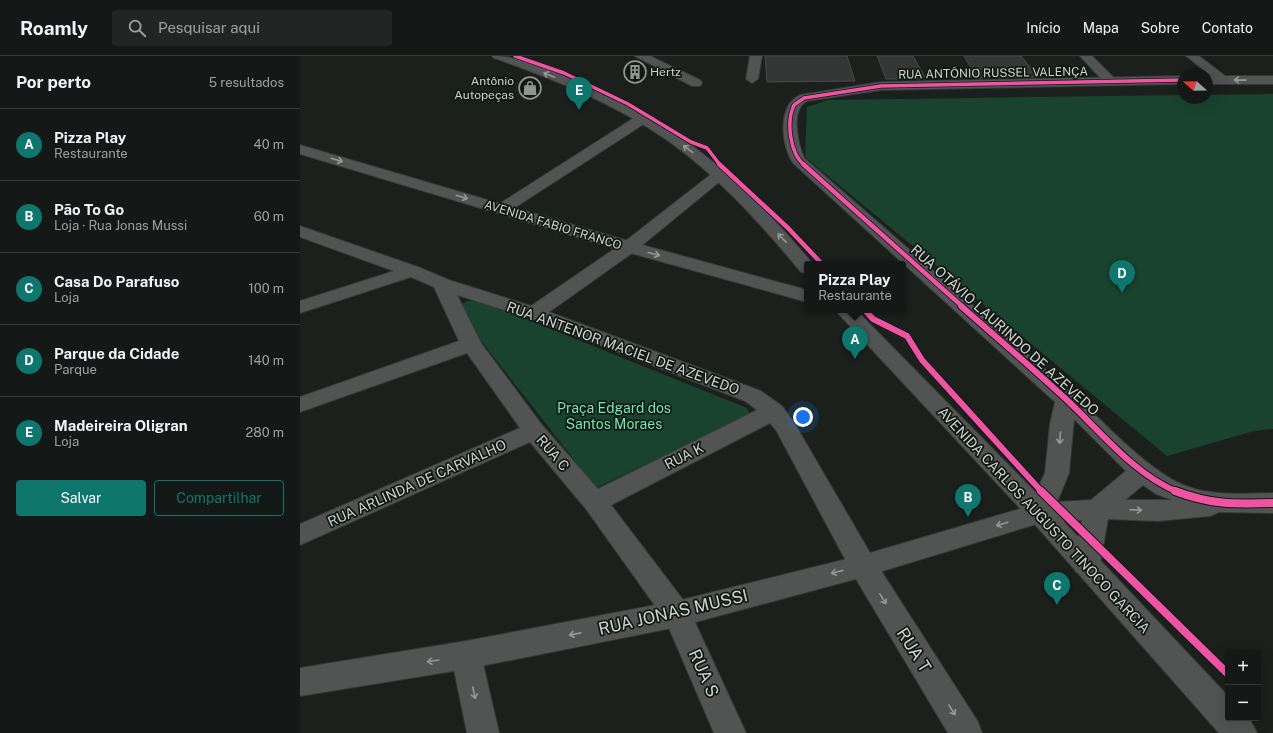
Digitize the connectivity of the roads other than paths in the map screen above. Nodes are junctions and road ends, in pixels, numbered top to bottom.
1 (498, 56) edge
2 (641, 56) edge
3 (756, 56) edge
4 (1086, 56) edge
5 (1192, 56) edge
6 (752, 79) dead end
7 (1223, 79) junction
8 (1177, 80) edge
9 (1213, 80) edge
10 (1273, 80) edge
11 (696, 82) dead end
12 (1111, 82) junction
13 (804, 98) joint
14 (642, 119) junction
15 (300, 149) edge
16 (719, 175) junction
17 (502, 209) junction
18 (300, 231) edge
19 (629, 248) junction
20 (804, 264) edge
21 (412, 271) junction
22 (804, 282) edge
23 (442, 284) junction
24 (781, 288) junction
25 (804, 295) edge
26 (300, 307) edge
27 (534, 313) junction
28 (848, 313) edge
29 (470, 344) junction
30 (1067, 400) junction
31 (300, 405) edge
32 (774, 411) junction
33 (534, 431) junction
34 (1142, 472) junction
35 (595, 502) junction
36 (1226, 504) junction
37 (1271, 505) edge
38 (1097, 509) junction
39 (1040, 513) junction
40 (300, 535) edge
41 (1086, 564) junction
42 (862, 566) junction
43 (677, 614) junction
44 (466, 655) junction
45 (300, 682) edge
46 (483, 733) edge
47 (730, 733) edge
48 (966, 733) edge
49 (1241, 733) edge

14 -> 1 street
2 - 11 street
3 - 6 street
4 - 12 street
5 - 7 street
7 - 9 street
10 -> 7 street
8 - 12 street, RUA ANTÔNIO RUSSEL VALENÇA
12 - 13 street, RUA ANTÔNIO RUSSEL VALENÇA
13 - 30 street, RUA OTÁVIO LAURINDO DE AZEVEDO
16 -> 14 street
14 - 17 street
15 -> 17 street, AVENIDA FABIO FRANCO
16 - 19 street
20 -> 16 street
17 - 19 street, AVENIDA FABIO FRANCO
18 - 21 street, RUA ANTENOR MACIEL DE AZEVEDO
19 -> 24 street, AVENIDA FABIO FRANCO
19 - 27 street
21 - 23 street, RUA ANTENOR MACIEL DE AZEVEDO
21 - 26 street
22 - 24 street
23 - 27 street, RUA ANTENOR MACIEL DE AZEVEDO
23 - 29 street, RUA C
24 - 25 street, AVENIDA FABIO FRANCO
27 - 32 street, RUA ANTENOR MACIEL DE AZEVEDO
28 - 39 street, AVENIDA CARLOS AUGUSTO TINOCO GARCIA
29 - 31 street
29 - 33 street, RUA C
30 - 34 street, RUA OTÁVIO LAURINDO DE AZEVEDO
30 -> 39 street
32 - 35 street, RUA K
32 - 42 street, RUA ANTENOR MACIEL DE AZEVEDO
33 - 35 street, RUA C
33 - 40 street, RUA ARLINDA DE CARVALHO
34 - 36 street, RUA OTÁVIO LAURINDO DE AZEVEDO
34 - 38 street
35 - 43 street, RUA C
36 - 37 street, RUA OTÁVIO LAURINDO DE AZEVEDO
38 -> 36 street, RUA JONAS MUSSI
38 - 39 street, RUA JONAS MUSSI
38 - 41 street
39 - 41 street, AVENIDA CARLOS AUGUSTO TINOCO GARCIA
39 -> 42 street, RUA JONAS MUSSI
41 - 49 street, AVENIDA CARLOS AUGUSTO TINOCO GARCIA
42 -> 43 street, RUA JONAS MUSSI
42 -> 48 street, RUA T
43 -> 44 street, RUA JONAS MUSSI
43 - 47 street, RUA S
44 -> 45 street, RUA JONAS MUSSI
44 -> 46 street

